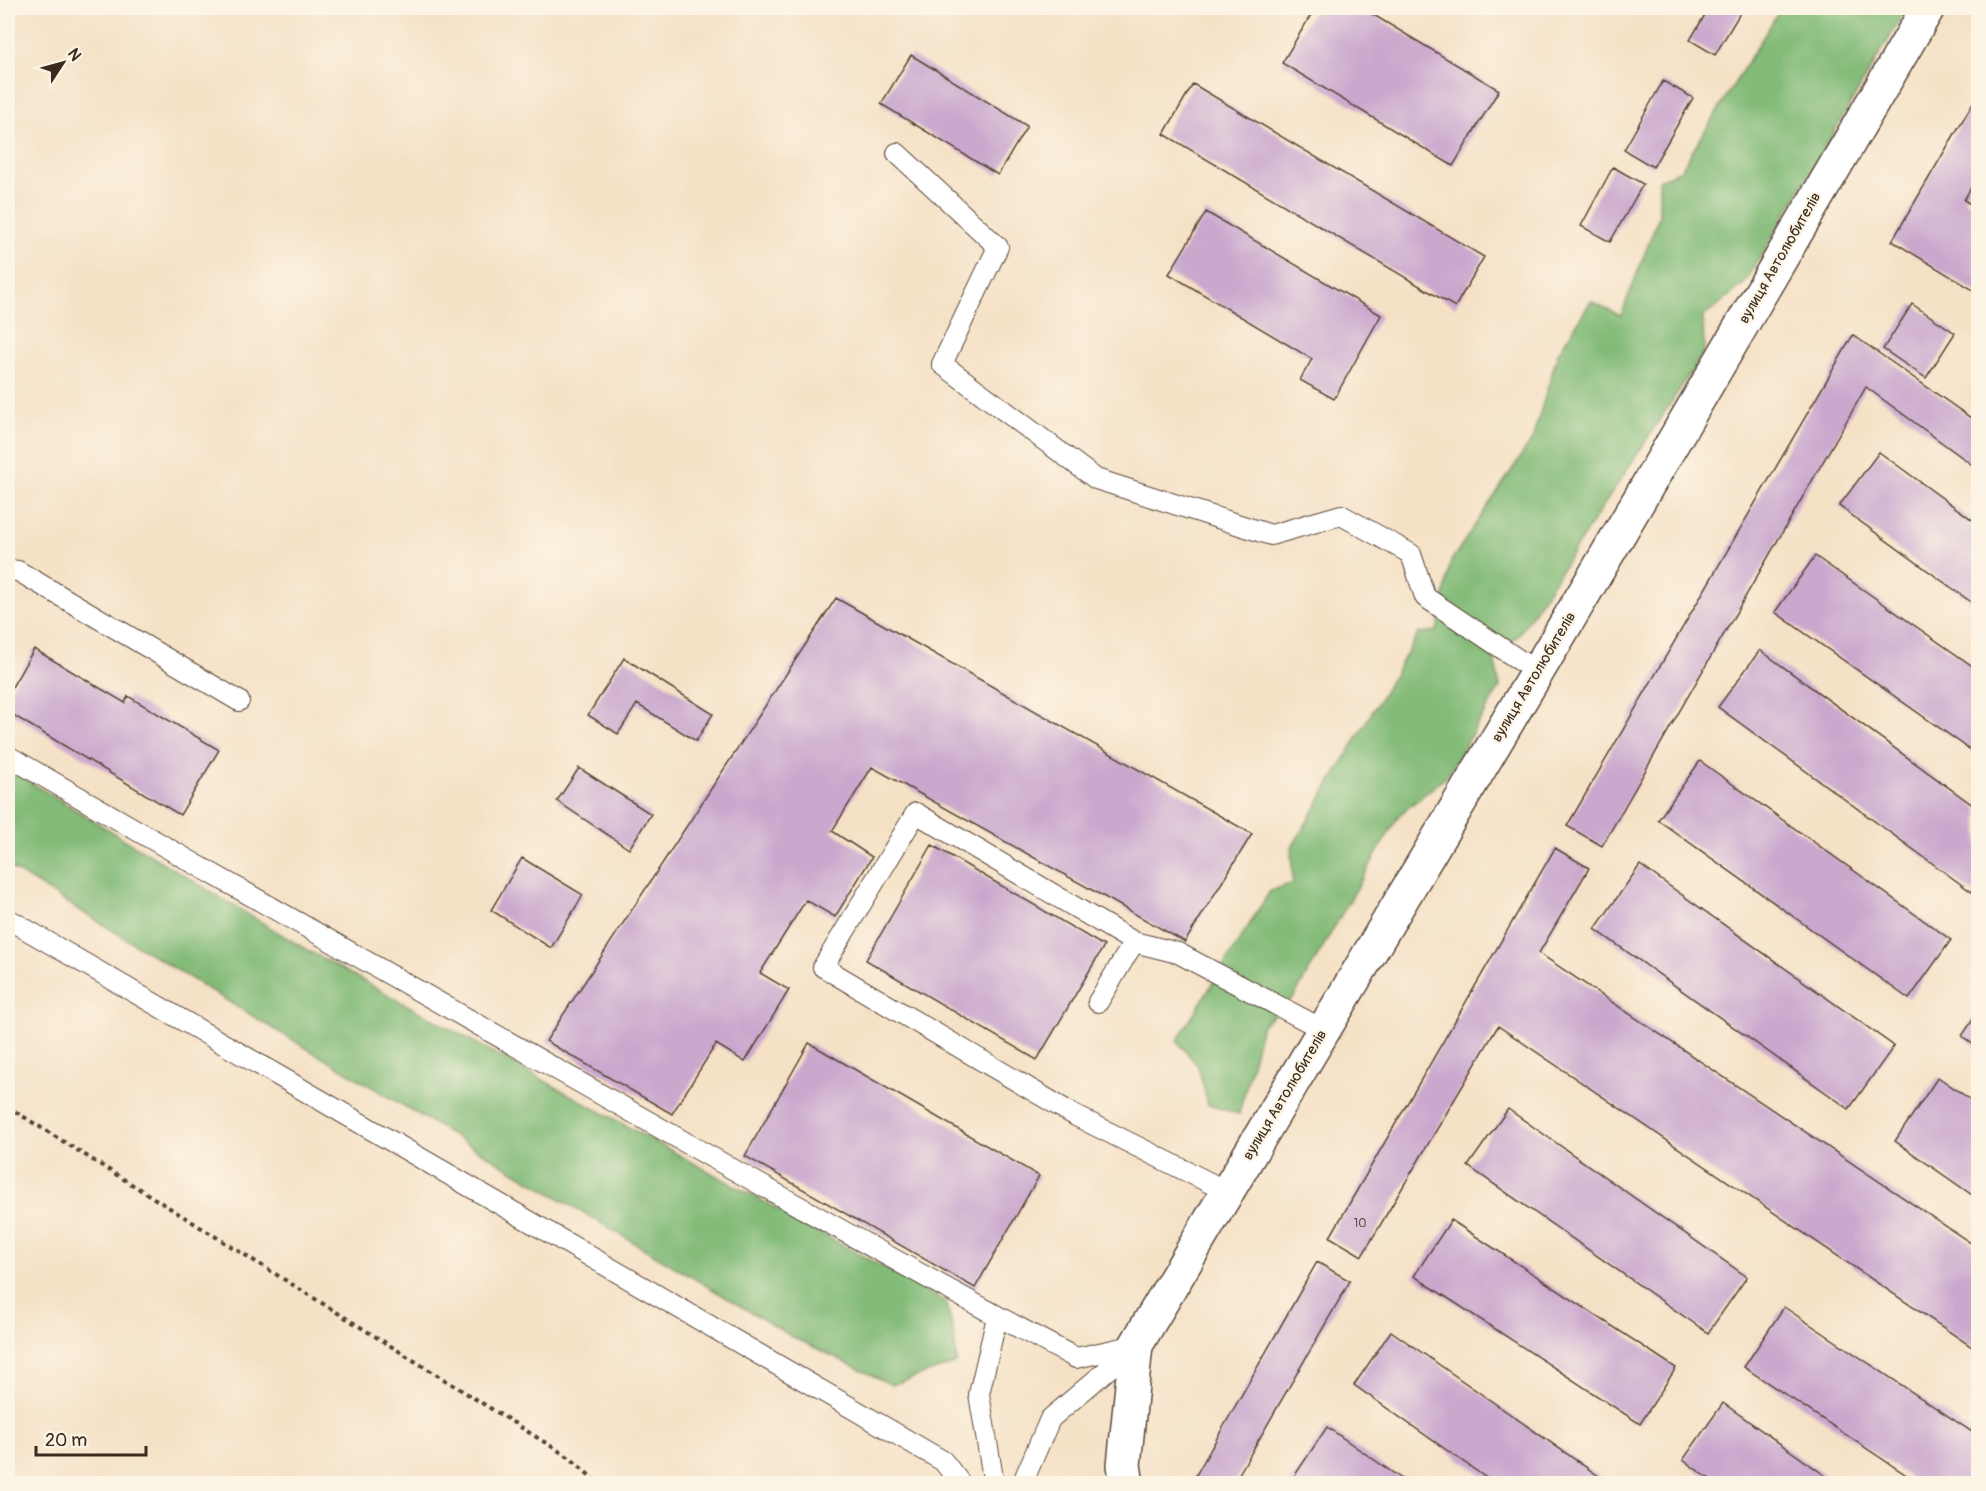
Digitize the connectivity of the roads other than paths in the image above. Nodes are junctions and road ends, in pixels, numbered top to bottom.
1 (1928, 8) edge
2 (897, 153) dead end
3 (8, 570) edge
4 (1537, 672) junction
5 (240, 701) dead end
6 (8, 756) edge
7 (8, 919) edge
8 (1134, 942) junction
9 (1098, 1002) dead end
10 (1324, 1030) junction
11 (1228, 1192) junction
12 (997, 1317) junction
13 (1136, 1345) junction
14 (961, 1484) edge
15 (994, 1484) edge
16 (1022, 1484) edge
17 (1127, 1484) edge

1 - 4 street, вулиця Автолюбителів
2 - 4 lane
3 - 5 lane
4 - 10 street, вулиця Автолюбителів
6 - 12 lane
7 - 14 lane
8 - 9 lane
8 - 10 lane
8 - 11 lane
10 - 11 street, вулиця Автолюбителів
11 - 13 street, вулиця Автолюбителів
12 - 13 lane
12 - 15 lane
13 - 16 lane
13 - 17 street

